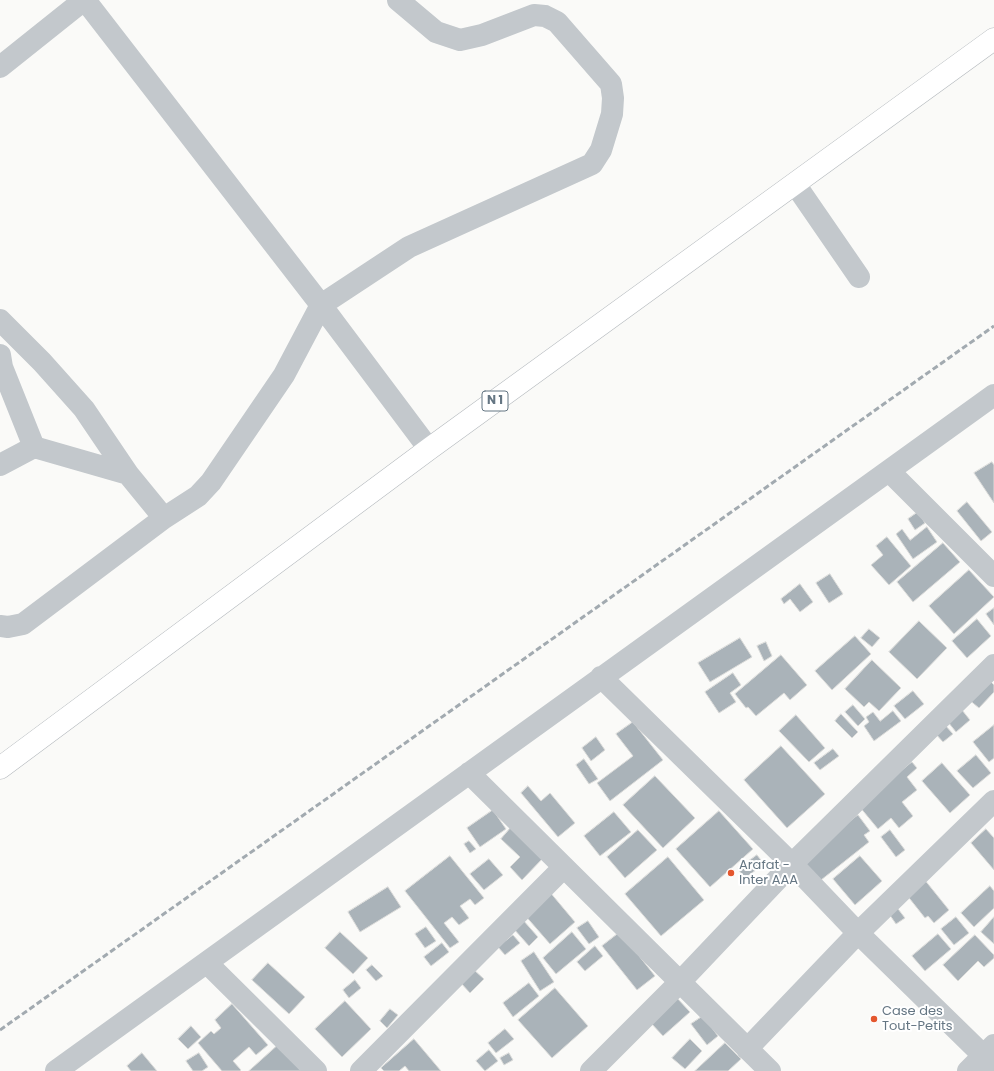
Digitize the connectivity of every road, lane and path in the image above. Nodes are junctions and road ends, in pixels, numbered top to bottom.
1 (84, 0) edge
2 (398, 0) edge
3 (994, 39) edge
4 (0, 67) edge
5 (795, 184) junction
6 (859, 277) dead end
7 (321, 305) junction
8 (0, 320) edge
9 (0, 355) edge
10 (994, 395) edge
11 (34, 447) junction
12 (429, 449) junction
13 (0, 465) edge
14 (889, 471) junction
15 (128, 474) junction
16 (164, 518) junction
17 (994, 576) edge
18 (0, 626) edge
19 (994, 665) edge
20 (601, 677) junction
21 (0, 768) edge
22 (469, 773) junction
23 (994, 801) edge
24 (792, 864) junction
25 (564, 867) junction
26 (858, 933) junction
27 (207, 962) junction
28 (680, 982) junction
29 (747, 1048) junction
30 (991, 1056) edge
31 (56, 1071) edge
32 (316, 1071) edge
33 (361, 1071) edge
34 (591, 1071) edge
35 (770, 1071) edge
36 (968, 1071) edge

1 - 4 street
1 - 7 street
2 - 7 street
3 - 5 highway, N 1
5 - 6 street
5 - 12 highway, N 1
7 - 12 street
7 - 16 street
8 - 15 street
9 - 11 street
10 - 14 street
11 - 13 street
11 - 15 street
12 - 21 highway, N 1
14 - 17 street
14 - 20 street
15 - 16 street
16 - 18 street
19 - 24 street
20 - 22 street
20 - 24 street
22 - 25 street
22 - 27 street
23 - 26 street
24 - 26 street
24 - 28 street
25 - 28 street
25 - 33 street
26 - 29 street
26 - 30 street
27 - 31 street
27 - 32 street
28 - 29 street
28 - 34 street
29 - 35 street
30 - 36 street

